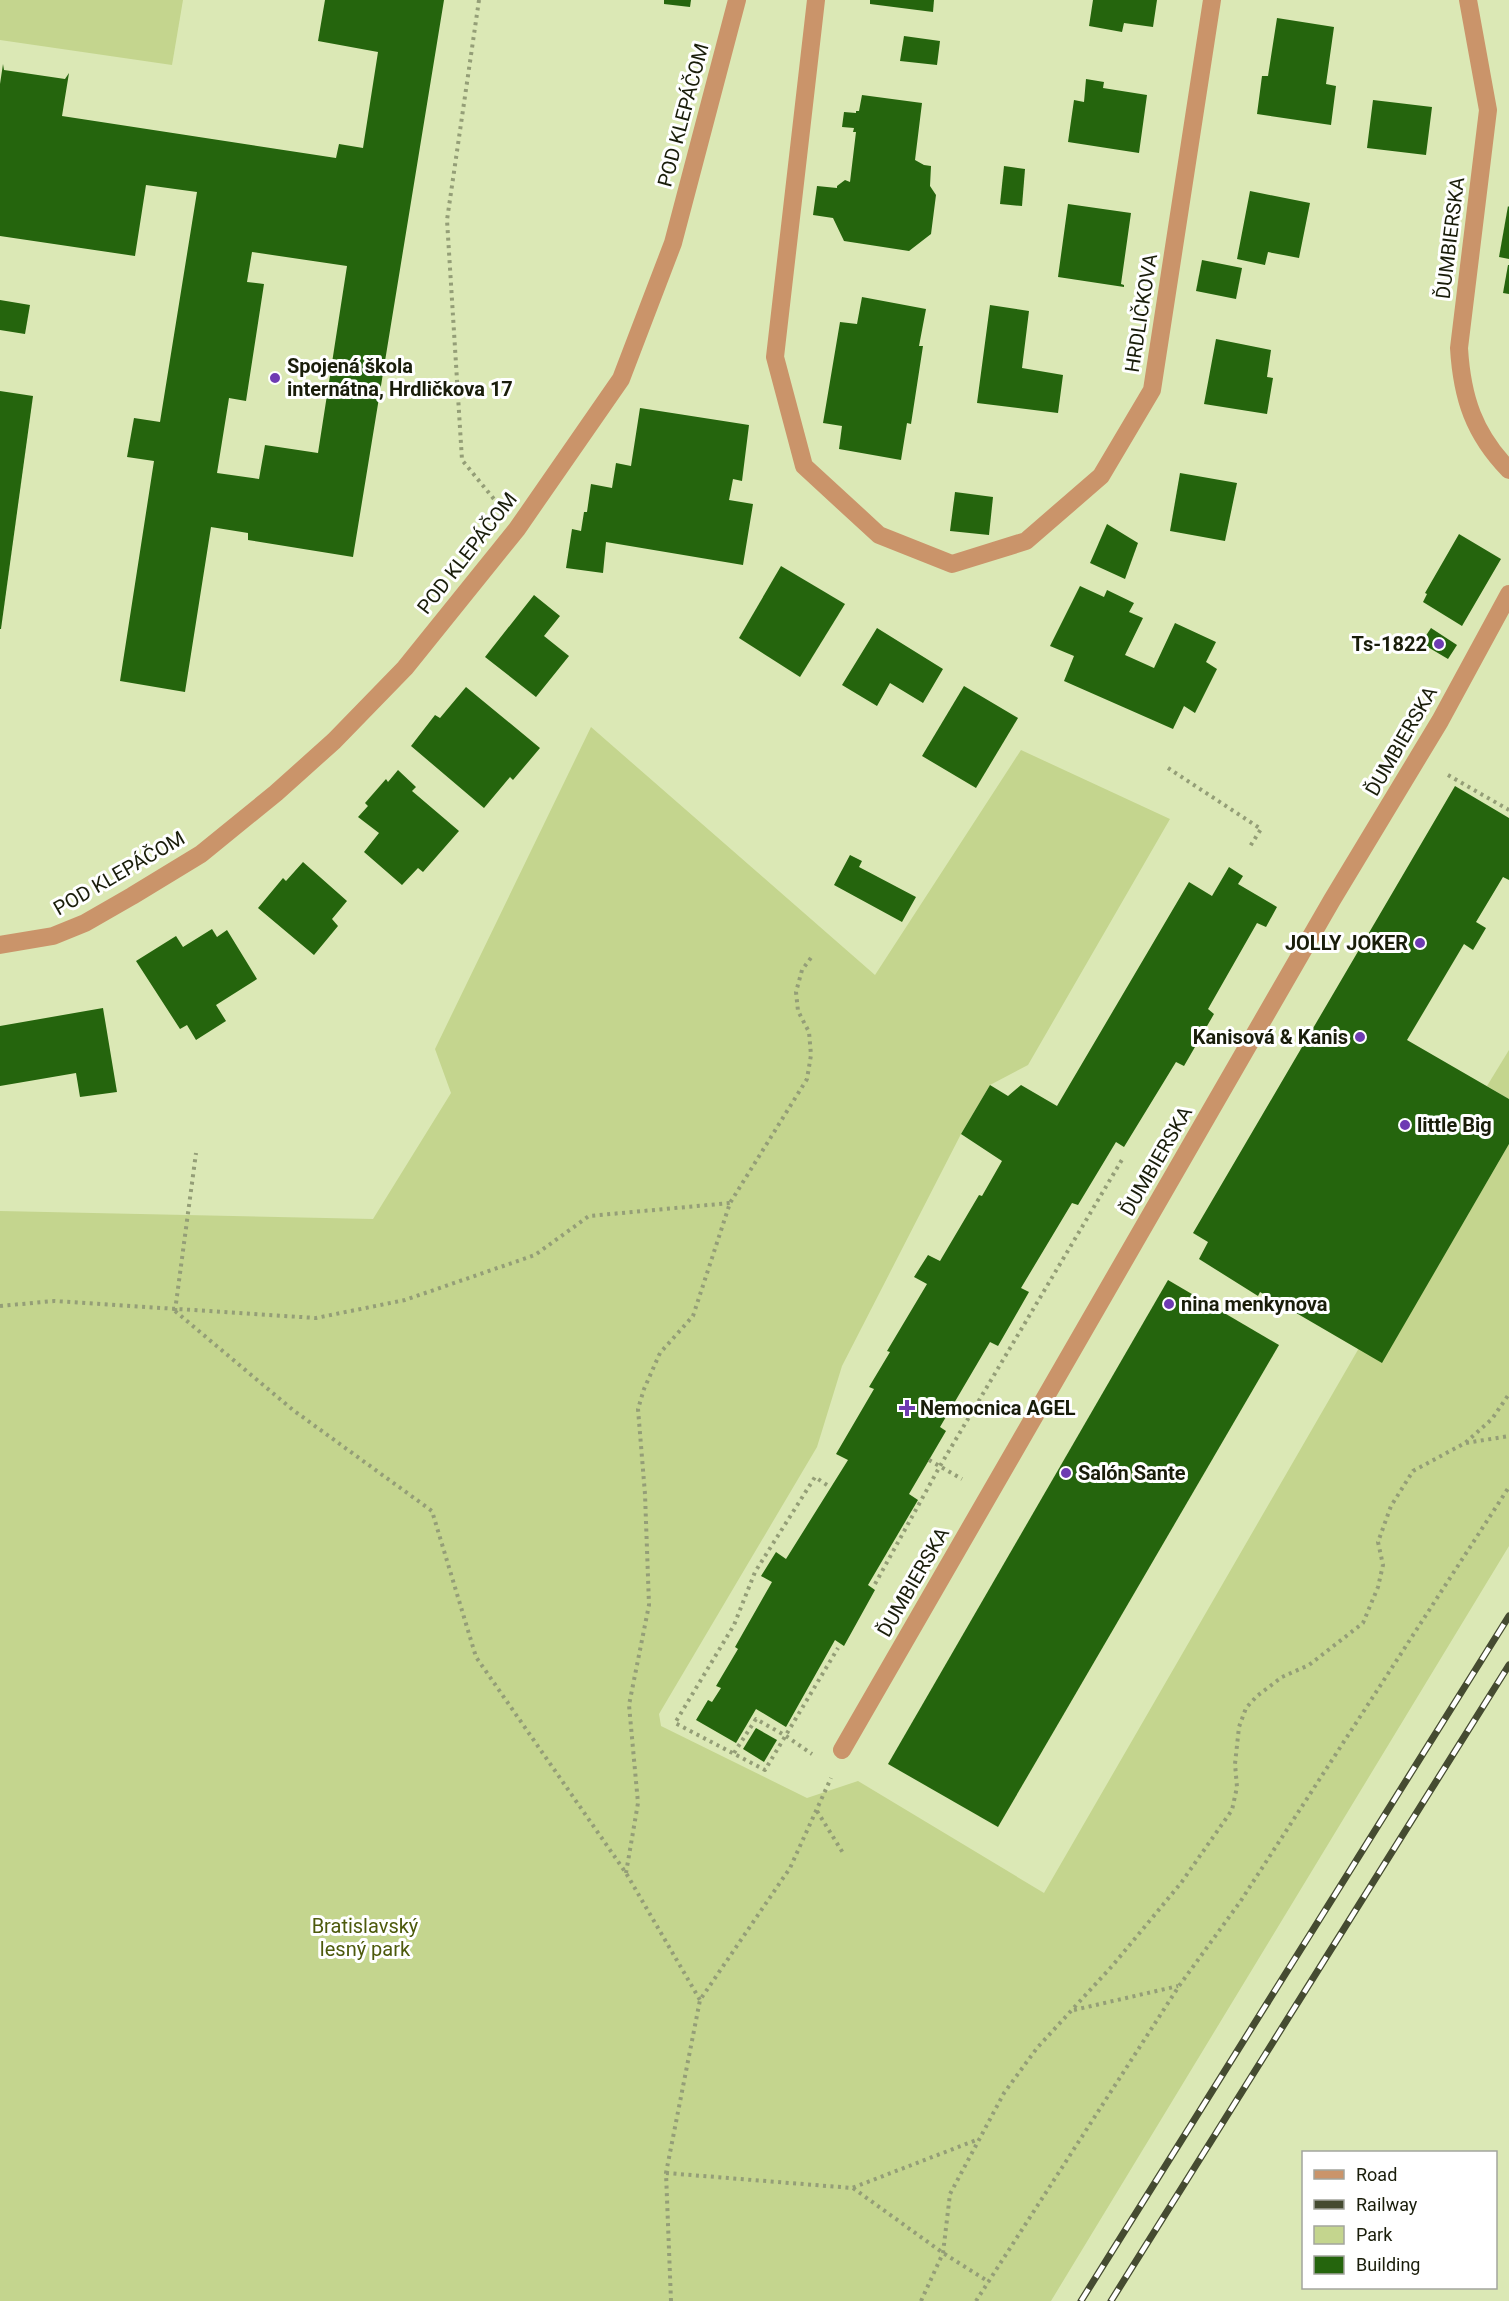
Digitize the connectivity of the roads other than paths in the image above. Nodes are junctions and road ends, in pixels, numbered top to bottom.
1 (737, 0) edge
2 (816, 0) edge
3 (1212, 0) edge
4 (1468, 0) edge
5 (1509, 470) edge
6 (1509, 594) edge
7 (0, 945) edge
8 (842, 1750) road end

1 - 7 street, POD KLEPÁČOM
2 - 3 street, HRDLIČKOVA
4 - 5 street, ĎUMBIERSKA
6 - 8 street, ĎUMBIERSKA

